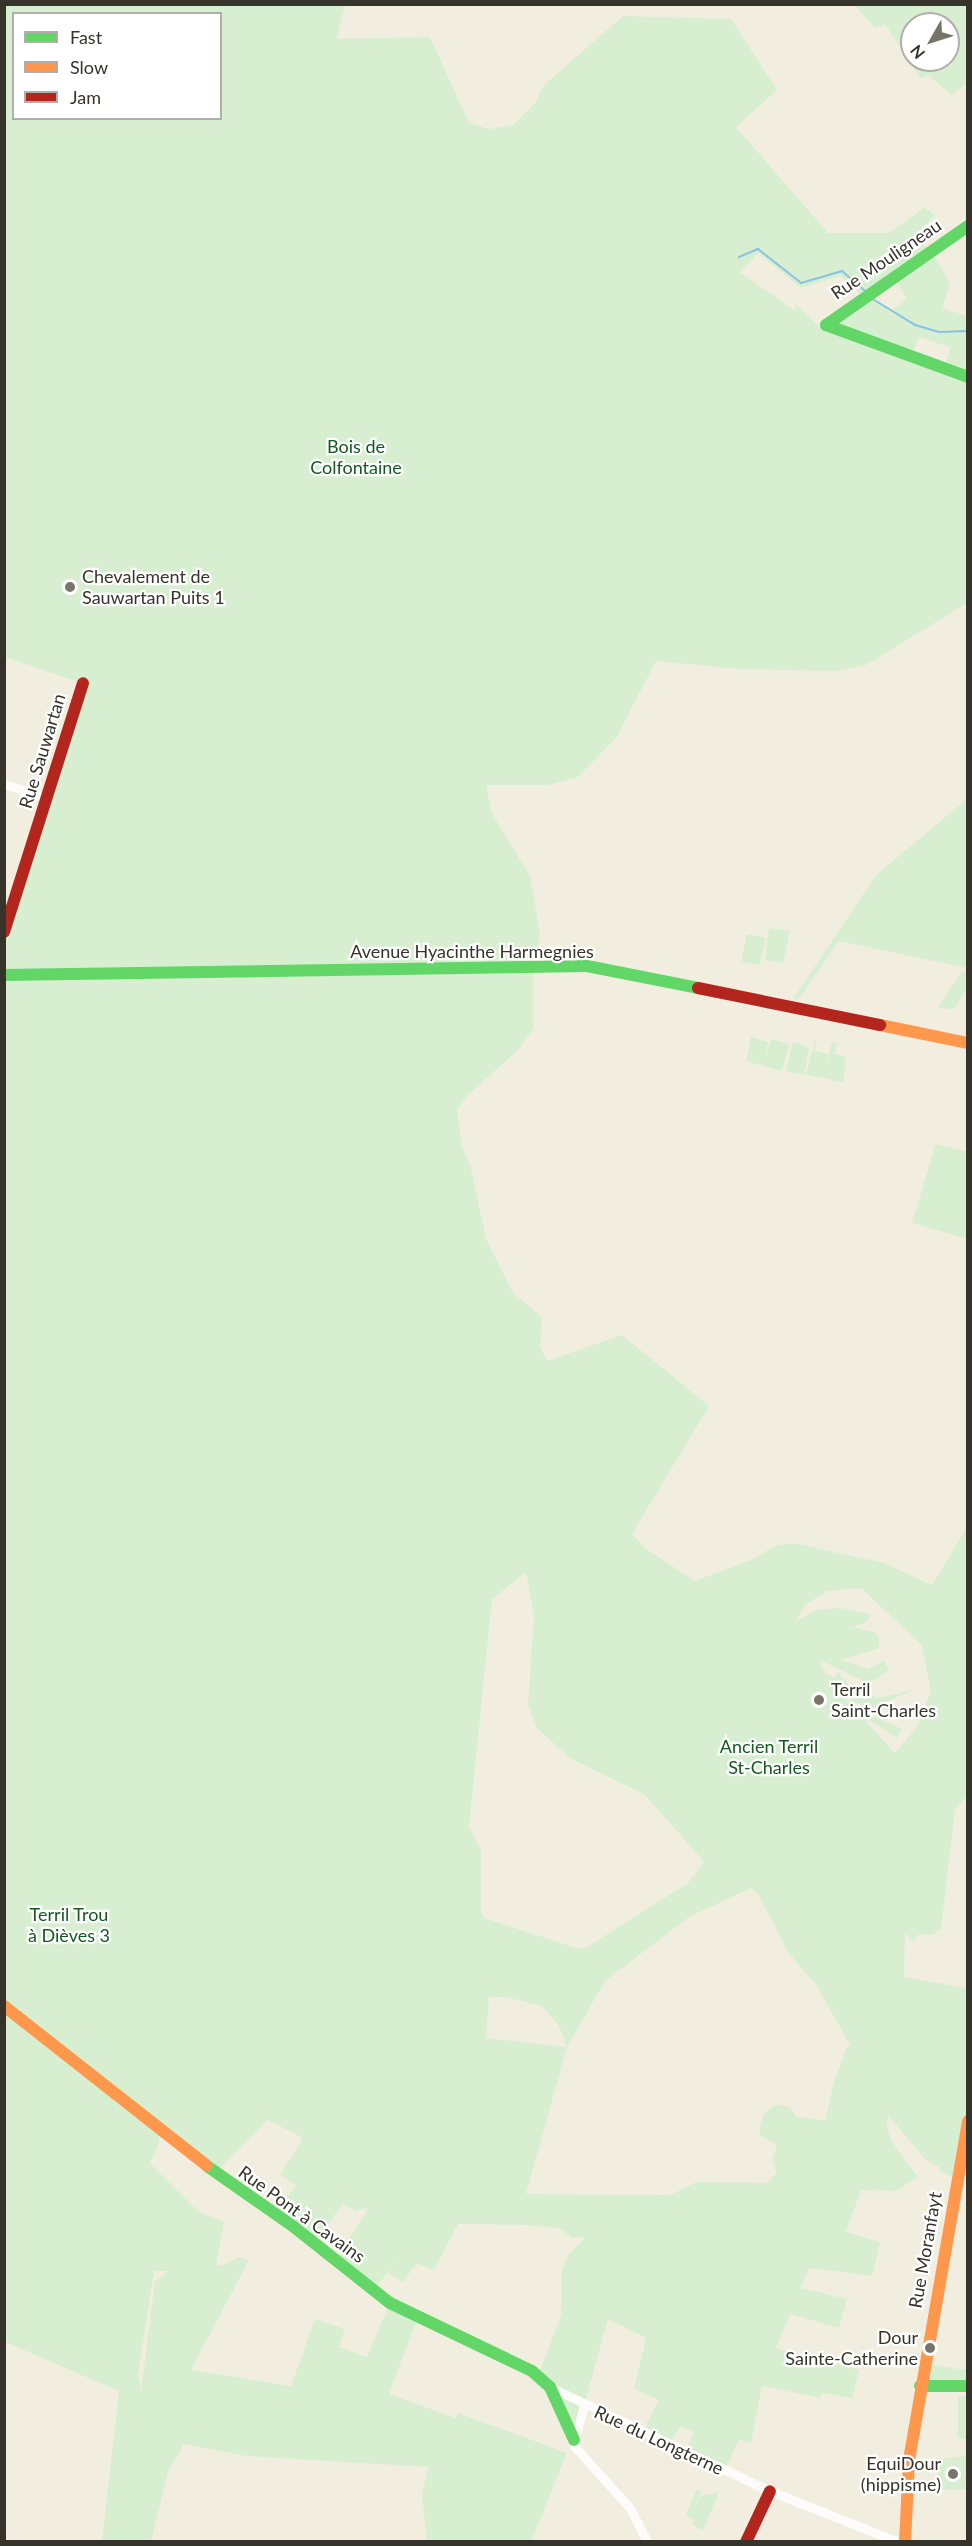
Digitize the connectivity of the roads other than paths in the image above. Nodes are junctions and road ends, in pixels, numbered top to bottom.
1 (968, 226) edge
2 (968, 377) edge
3 (82, 683) dead end
4 (4, 784) edge
5 (46, 798) junction
6 (4, 932) edge
7 (4, 975) edge
8 (968, 1043) edge
9 (4, 2006) edge
10 (968, 2121) edge
11 (920, 2386) junction
12 (968, 2386) edge
13 (550, 2387) junction
14 (584, 2406) junction
15 (574, 2440) junction
16 (770, 2491) junction
17 (647, 2541) edge
18 (746, 2541) edge
19 (899, 2541) edge
20 (905, 2541) edge

1 - 2 street, Rue Mouligneau
3 - 5 street, Rue Sauwartan
4 - 5 street
5 - 6 street, Rue Sauwartan
7 - 8 street, Avenue Hyacinthe Harmegnies
9 - 13 street, Rue Pont à Cavains
10 - 11 street, Rue Moranfayt
11 - 12 street
11 - 20 street, Rue Moranfayt
13 - 14 street, Rue du Longterne
13 - 15 street, Rue Pont à Cavains
14 - 15 street
14 - 16 street, Rue du Longterne
15 - 17 street
16 - 18 street
16 - 19 street, Rue du Longterne

